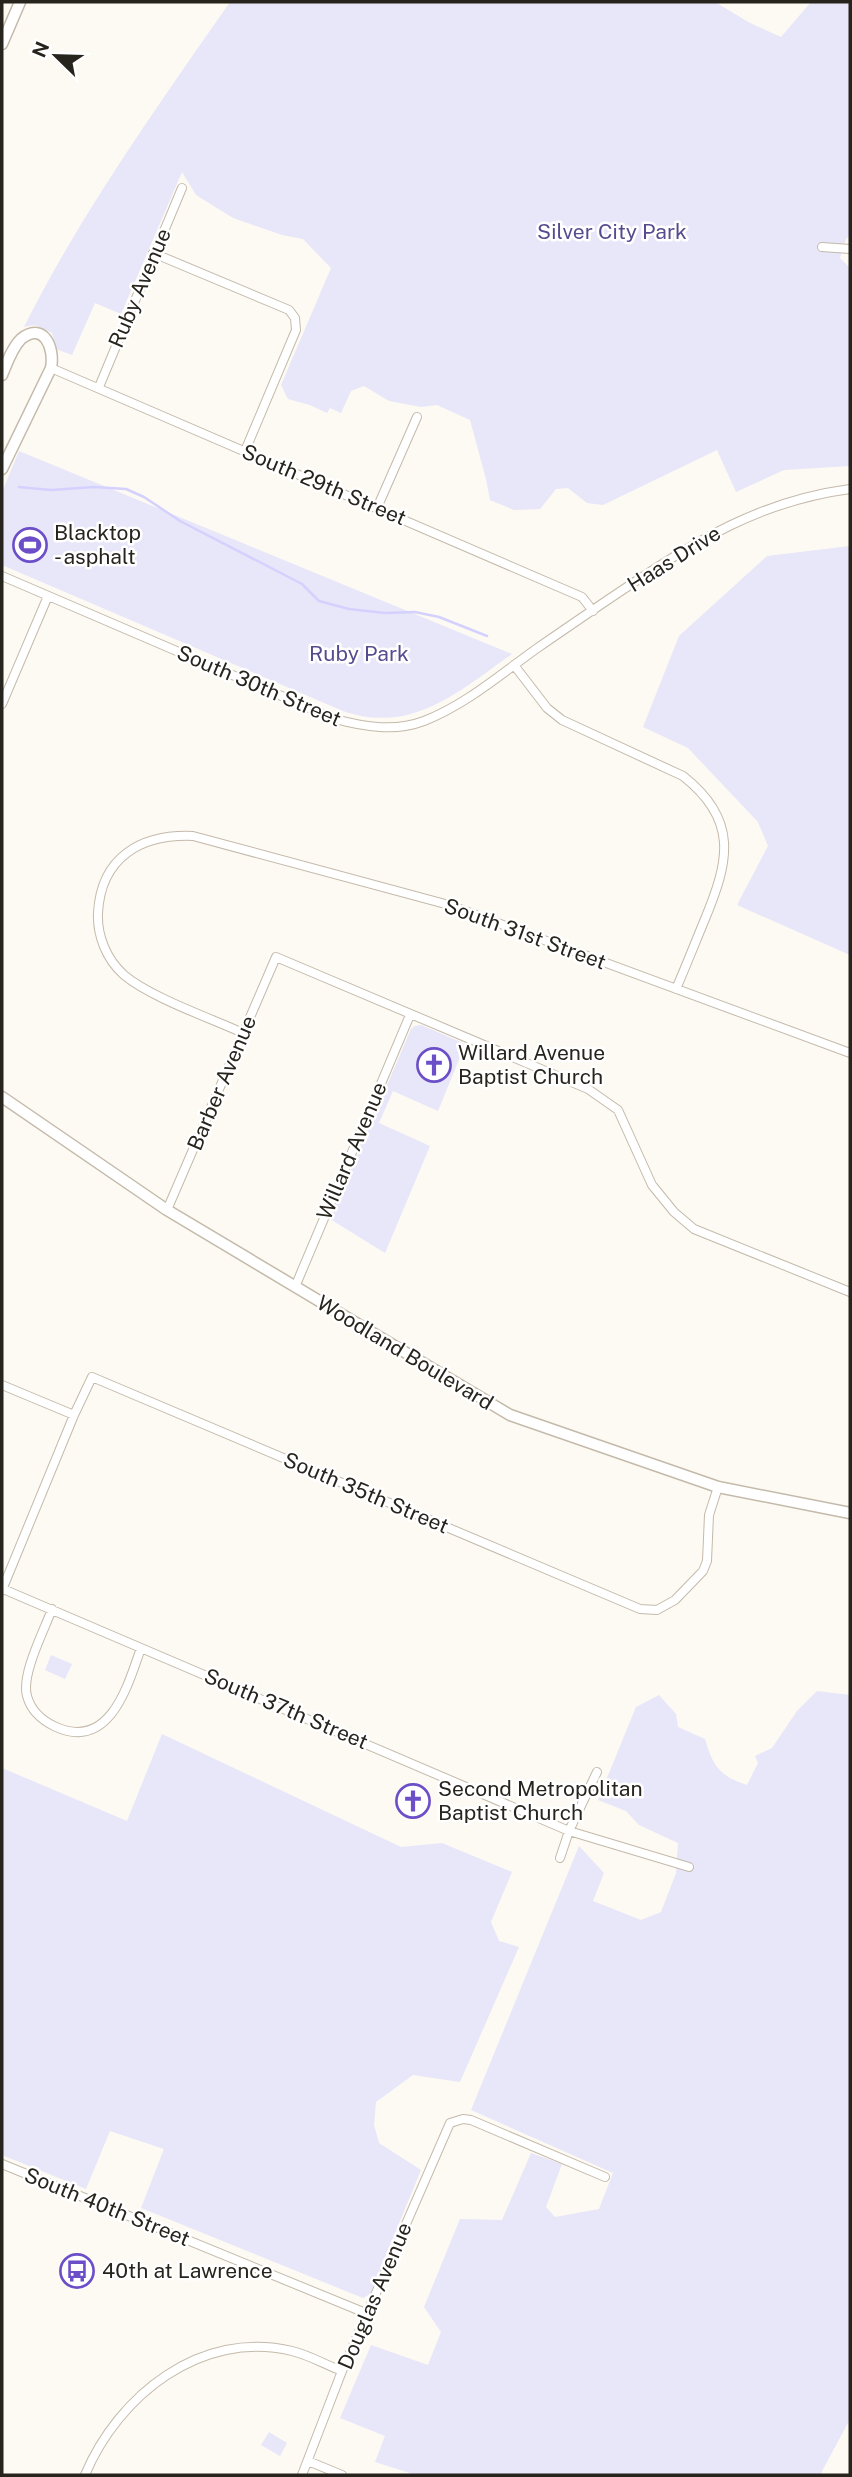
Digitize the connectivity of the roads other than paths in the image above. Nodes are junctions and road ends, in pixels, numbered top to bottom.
1 (20, 2) edge
2 (2, 44) edge
3 (182, 188) dead end
4 (822, 247) dead end
5 (850, 249) edge
6 (153, 253) junction
7 (51, 368) junction
8 (2, 375) edge
9 (99, 387) junction
10 (417, 417) dead end
11 (245, 451) junction
12 (2, 469) edge
13 (850, 489) edge
14 (377, 508) junction
15 (2, 576) edge
16 (48, 596) junction
17 (593, 611) junction
18 (514, 665) junction
19 (2, 704) edge
20 (676, 989) junction
21 (410, 1015) junction
22 (243, 1033) junction
23 (850, 1053) edge
24 (2, 1097) edge
25 (167, 1210) junction
26 (295, 1287) junction
27 (850, 1292) edge
28 (2, 1385) edge
29 (74, 1415) junction
30 (718, 1487) junction
31 (850, 1513) edge
32 (2, 1590) edge
33 (52, 1609) junction
34 (142, 1648) junction
35 (597, 1772) dead end
36 (569, 1831) junction
37 (560, 1858) dead end
38 (689, 1867) dead end
39 (2, 2164) edge
40 (604, 2177) dead end
41 (368, 2314) junction
42 (342, 2371) junction
43 (308, 2461) junction
44 (85, 2475) edge
45 (302, 2475) edge
46 (342, 2475) edge

1 - 2 street
3 - 6 street, Ruby Avenue
4 - 5 street
6 - 9 street, Ruby Avenue
6 - 11 street
7 - 8 street
7 - 9 street, South 29th Street
7 - 12 street
9 - 11 street, South 29th Street
10 - 14 street
11 - 14 street, South 29th Street
13 - 17 street, Haas Drive
14 - 17 street, South 29th Street
15 - 16 street, South 30th Street
16 - 18 street, South 30th Street
16 - 19 street
17 - 18 street, Haas Drive
18 - 20 street
20 - 22 street, South 31st Street
20 - 23 street, South 31st Street
21 - 22 street, Barber Avenue
21 - 26 street, Willard Avenue
21 - 27 street
22 - 25 street, Barber Avenue
24 - 25 street, Woodland Boulevard
25 - 26 street, Woodland Boulevard
26 - 30 street, Woodland Boulevard
28 - 29 street
29 - 30 street, South 35th Street
29 - 32 street
30 - 31 street, Woodland Boulevard
32 - 33 street, South 37th Street
33 - 34 street, South 37th Street
33 - 34 street
34 - 36 street, South 37th Street
35 - 36 street
36 - 37 street
36 - 38 street, South 37th Street
39 - 41 street, South 40th Street
40 - 41 street, Douglas Avenue
41 - 42 street, Douglas Avenue
42 - 43 street, Douglas Avenue
42 - 44 street
43 - 45 street, Douglas Avenue
43 - 46 street

